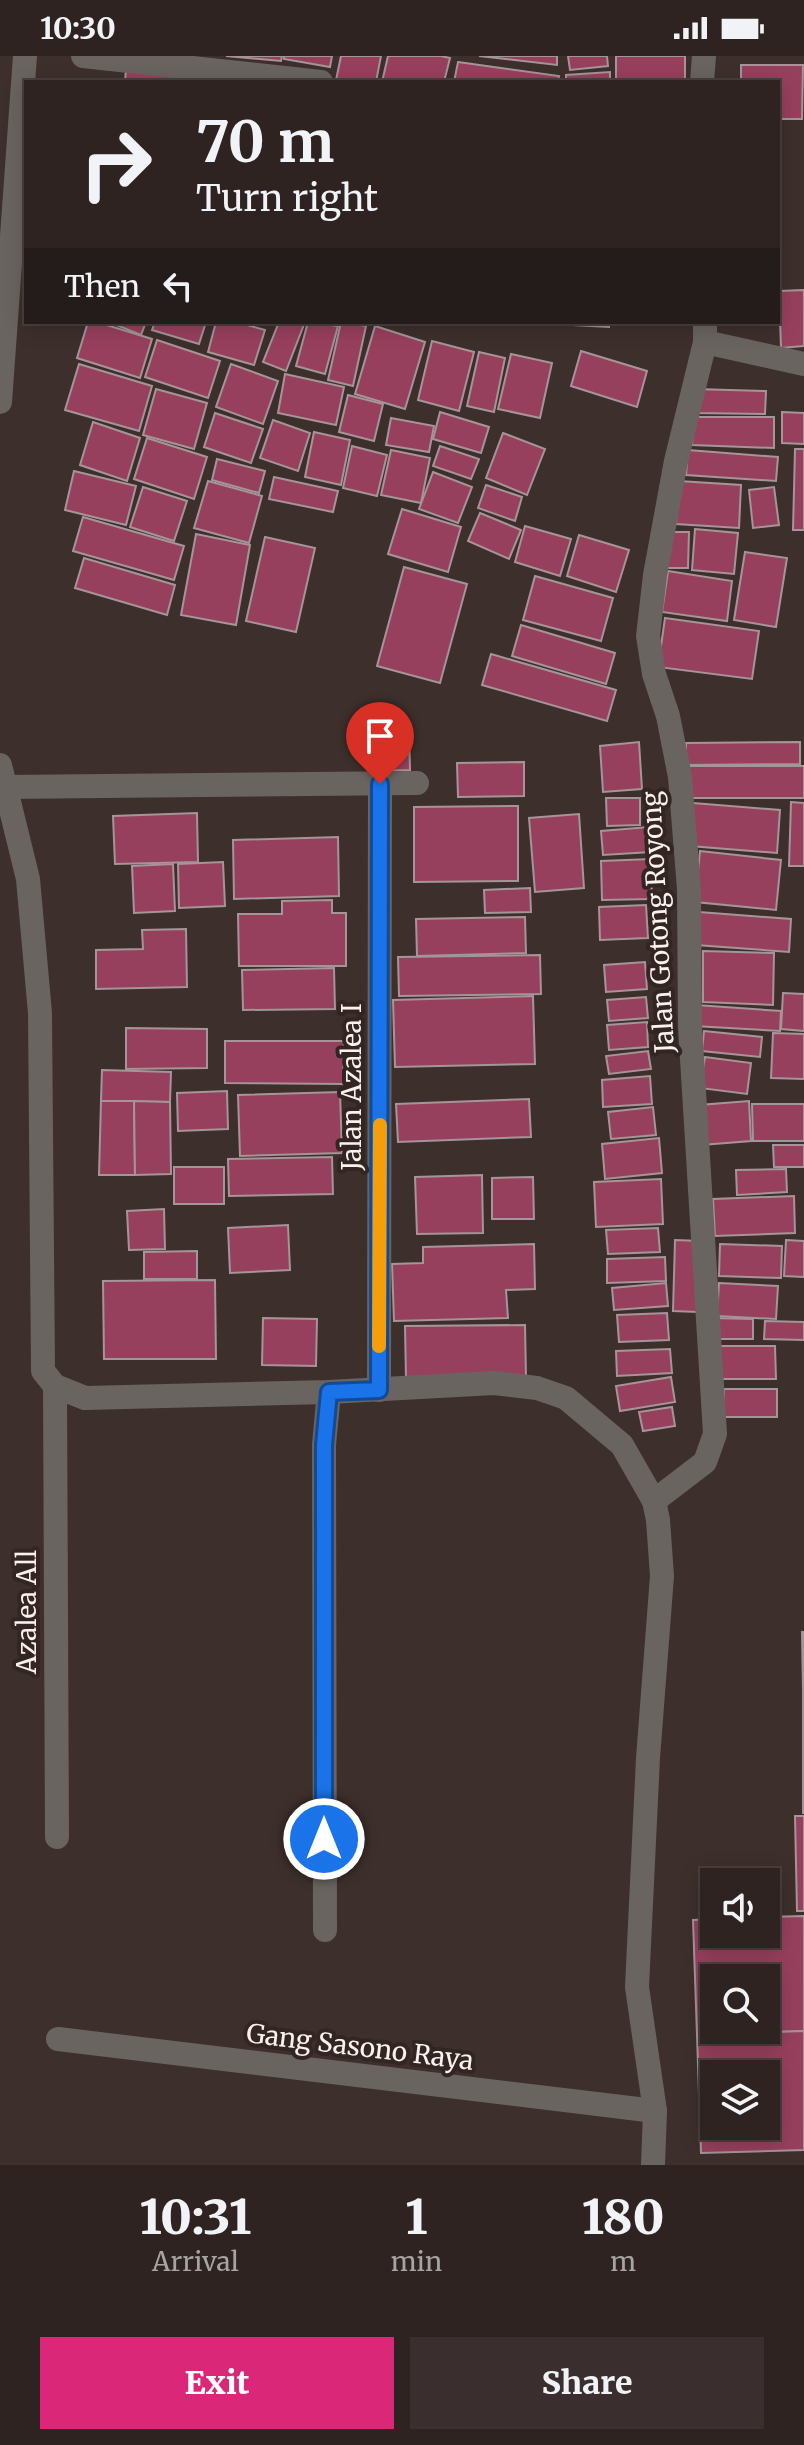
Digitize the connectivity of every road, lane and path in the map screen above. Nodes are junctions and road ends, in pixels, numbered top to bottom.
1 (25, 56) edge
2 (83, 56) edge
3 (704, 56) edge
4 (303, 80) edge
5 (702, 80) edge
6 (705, 332) edge
7 (804, 364) edge
8 (0, 402) edge
9 (2, 776) edge
10 (417, 783) dead end
11 (380, 784) junction
12 (55, 1386) junction
13 (379, 1390) junction
14 (329, 1392) junction
15 (654, 1501) junction
16 (57, 1837) dead end
17 (325, 1930) dead end
18 (58, 2039) dead end
19 (655, 2111) junction
20 (653, 2165) edge

1 - 8 street
2 - 4 street
3 - 5 street
6 - 7 street
6 - 15 street, Jalan Gotong Royong
9 - 11 street
9 - 12 street, Azalea All
10 - 11 street
11 - 13 street, Jalan Azalea I
12 - 14 street
12 - 16 street, Azalea All
13 - 14 street
13 - 15 street
14 - 17 street
15 - 19 street
18 - 19 street, Gang Sasono Raya
19 - 20 street

